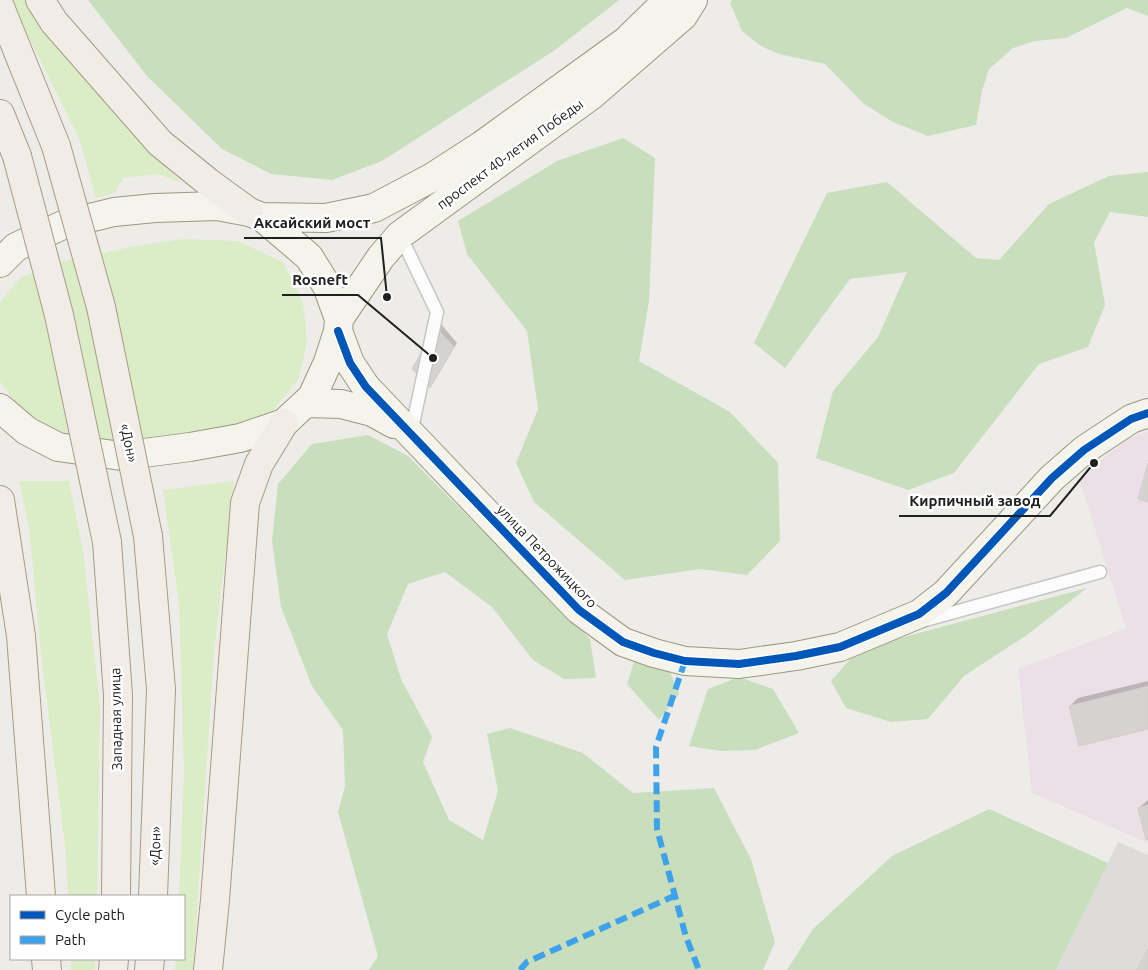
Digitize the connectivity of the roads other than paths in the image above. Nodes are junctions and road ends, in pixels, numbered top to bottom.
1 (40, 0) edge
2 (668, 0) edge
3 (694, 0) edge
4 (0, 8) edge
5 (0, 114) edge
6 (256, 215) junction
7 (400, 235) junction
8 (0, 263) edge
9 (339, 325) junction
10 (306, 404) junction
11 (0, 408) edge
12 (1148, 412) edge
13 (284, 423) junction
14 (411, 433) junction
15 (0, 500) edge
16 (1100, 572) dead end
17 (883, 630) junction
18 (41, 895) edge
19 (116, 895) edge
20 (152, 895) edge
21 (208, 970) edge

1 - 6 main road
2 - 6 main road, проспект 40-летия Победы
3 - 7 main road, проспект 40-летия Победы
4 - 20 main road, «Дон», bridge
5 - 19 main road, Западная улица, bridge
6 - 8 main road, проспект 40-летия Победы
6 - 9 main road, улица Петрожицкого
7 - 9 main road, проспект 40-летия Победы
7 - 14 lane
9 - 10 main road, проспект 40-летия Победы
9 - 14 main road, улица Петрожицкого
10 - 13 main road, проспект 40-летия Победы
10 - 14 main road, улица Петрожицкого
11 - 13 main road
12 - 17 main road, улица Петрожицкого
13 - 21 main road
14 - 17 main road, улица Петрожицкого
15 - 18 main road
16 - 17 lane

